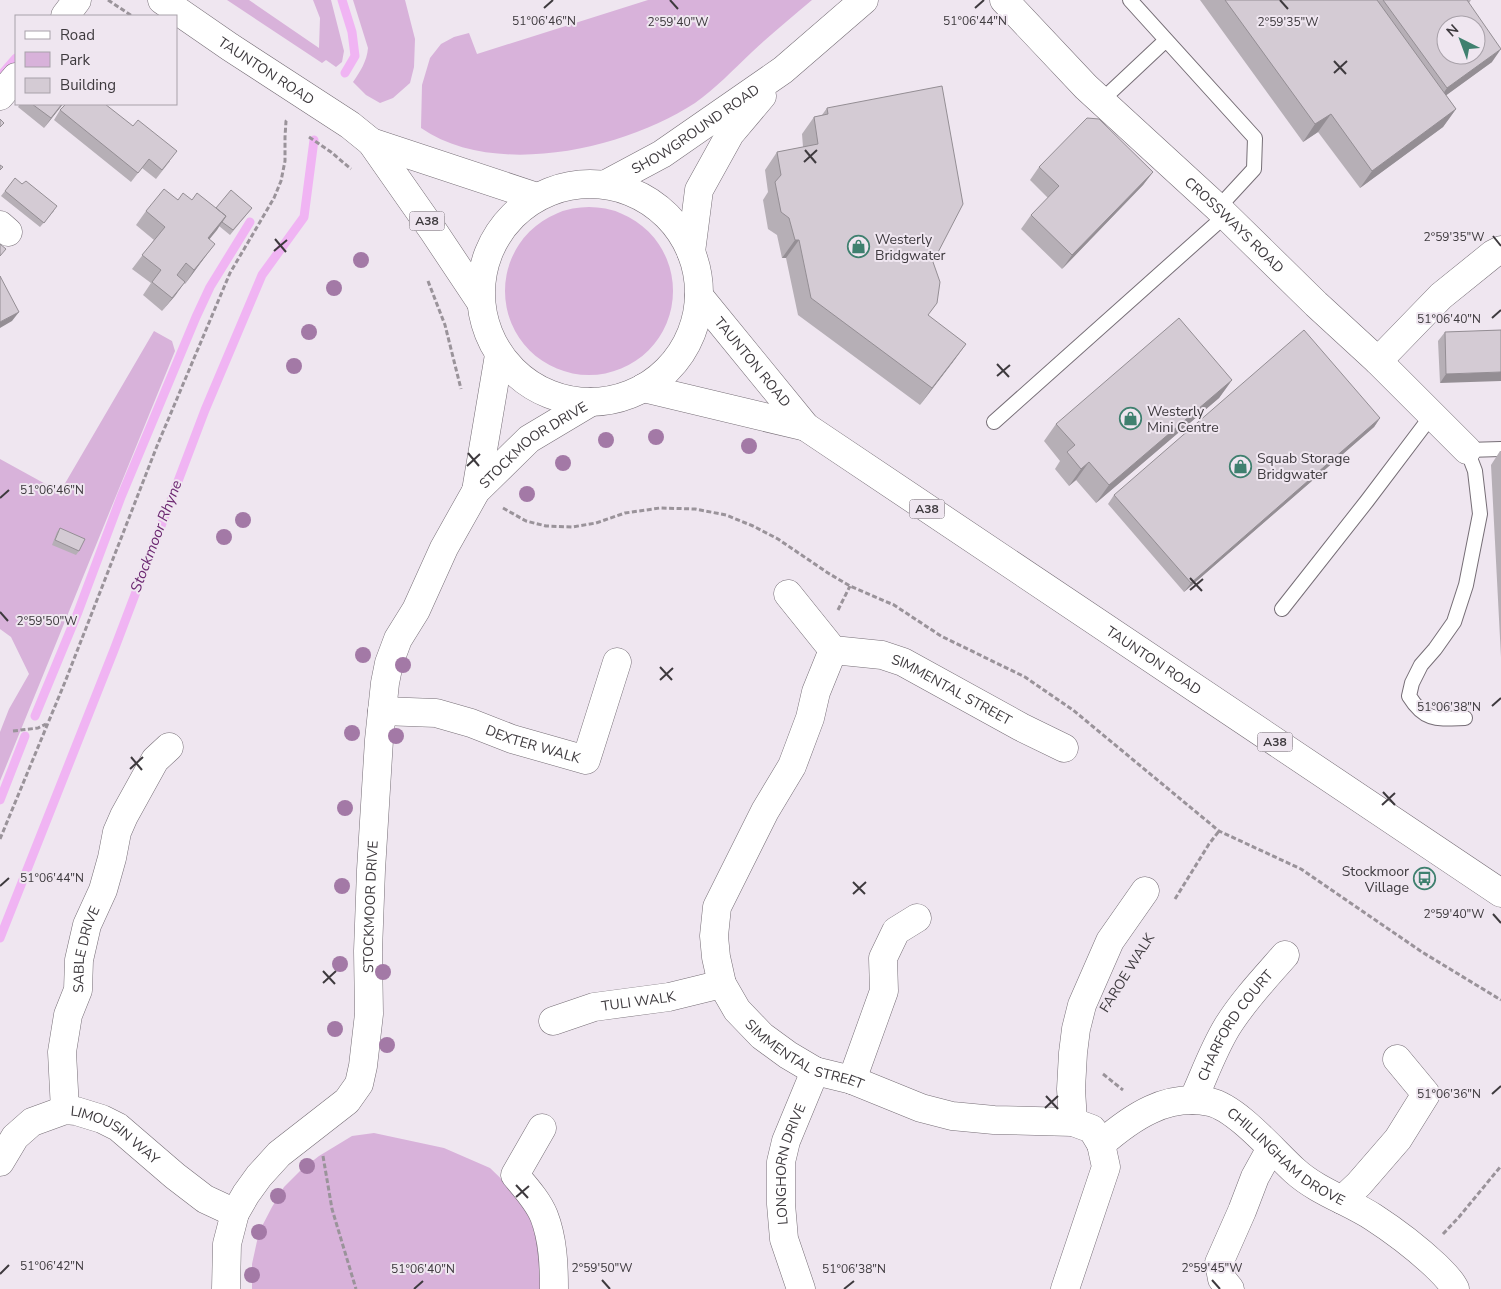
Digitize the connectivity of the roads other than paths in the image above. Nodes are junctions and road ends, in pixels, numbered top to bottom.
1 (77, 0) edge
2 (162, 0) edge
3 (864, 0) edge
4 (1004, 0) edge
5 (1130, 0) edge
6 (66, 15) edge
7 (1166, 40) junction
8 (784, 70) junction
9 (15, 78) edge
10 (0, 96) edge
11 (1101, 101) junction
12 (371, 142) junction
13 (606, 184) junction
14 (537, 197) junction
15 (1222, 211) junction
16 (1501, 250) edge
17 (691, 252) junction
18 (699, 296) junction
19 (480, 301) junction
20 (499, 355) junction
21 (1378, 361) junction
22 (643, 388) junction
23 (591, 402) junction
24 (1432, 415) junction
25 (994, 422) dead end
26 (806, 427) junction
27 (1501, 449) edge
28 (1466, 450) junction
29 (476, 491) junction
30 (788, 594) dead end
31 (1282, 609) dead end
32 (832, 650) junction
33 (617, 662) dead end
34 (382, 711) junction
35 (1465, 718) dead end
36 (169, 746) dead end
37 (1064, 748) dead end
38 (1145, 891) dead end
39 (1501, 893) edge
40 (916, 918) dead end
41 (1285, 955) dead end
42 (722, 984) junction
43 (553, 1021) dead end
44 (1396, 1059) dead end
45 (815, 1071) junction
46 (852, 1080) junction
47 (1193, 1100) junction
48 (65, 1110) junction
49 (1073, 1122) junction
50 (542, 1128) dead end
51 (1101, 1144) junction
52 (1271, 1148) junction
53 (0, 1162) edge
54 (1342, 1200) junction
55 (235, 1213) junction
56 (226, 1289) edge
57 (554, 1289) edge
58 (801, 1289) edge
59 (1065, 1289) edge
60 (1230, 1289) edge
61 (1455, 1289) edge

1 - 6 street
2 - 12 street, TAUNTON ROAD / A38
3 - 8 street, SHOWGROUND ROAD
4 - 11 street, CROSSWAYS ROAD
5 - 7 lane
7 - 11 lane
7 - 15 lane
8 - 13 street, SHOWGROUND ROAD
8 - 17 street, SHOWGROUND ROAD
9 - 10 street
11 - 15 street, CROSSWAYS ROAD
12 - 14 street, TAUNTON ROAD / A38
12 - 19 street, TAUNTON ROAD / A38
13 - 14 street, A38
13 - 17 street, A38
14 - 19 street, A38
15 - 21 street, CROSSWAYS ROAD
15 - 25 lane
16 - 21 street
17 - 18 street, A38
18 - 22 street, A38
18 - 26 street, TAUNTON ROAD / A38
19 - 20 street, A38
20 - 23 street, A38
20 - 29 street, STOCKMOOR DRIVE
21 - 24 street, CROSSWAYS ROAD
22 - 23 street, A38
22 - 26 street, TAUNTON ROAD / A38
23 - 29 street, STOCKMOOR DRIVE
24 - 28 street, CROSSWAYS ROAD
24 - 31 lane
26 - 39 street, TAUNTON ROAD / A38
27 - 28 lane
28 - 35 lane
29 - 34 street, STOCKMOOR DRIVE
30 - 32 street
32 - 37 street, SIMMENTAL STREET
32 - 42 street, SIMMENTAL STREET
33 - 34 street, DEXTER WALK
34 - 55 street, STOCKMOOR DRIVE
36 - 48 street, SABLE DRIVE
38 - 49 street, FAROE WALK
40 - 46 street
41 - 47 street, CHARFORD COURT
42 - 43 street, TULI WALK
42 - 45 street, SIMMENTAL STREET
44 - 54 street
45 - 46 street, SIMMENTAL STREET
45 - 58 street, LONGHORN DRIVE
46 - 49 street, SIMMENTAL STREET
47 - 51 street, CHILLINGHAM DROVE
47 - 52 street, CHILLINGHAM DROVE
48 - 53 street, LIMOUSIN WAY
48 - 55 street, LIMOUSIN WAY
49 - 51 street, SIMMENTAL STREET
50 - 57 street
51 - 59 street
52 - 54 street, CHILLINGHAM DROVE
52 - 60 street
54 - 61 street, CHILLINGHAM DROVE
55 - 56 street, STOCKMOOR DRIVE

